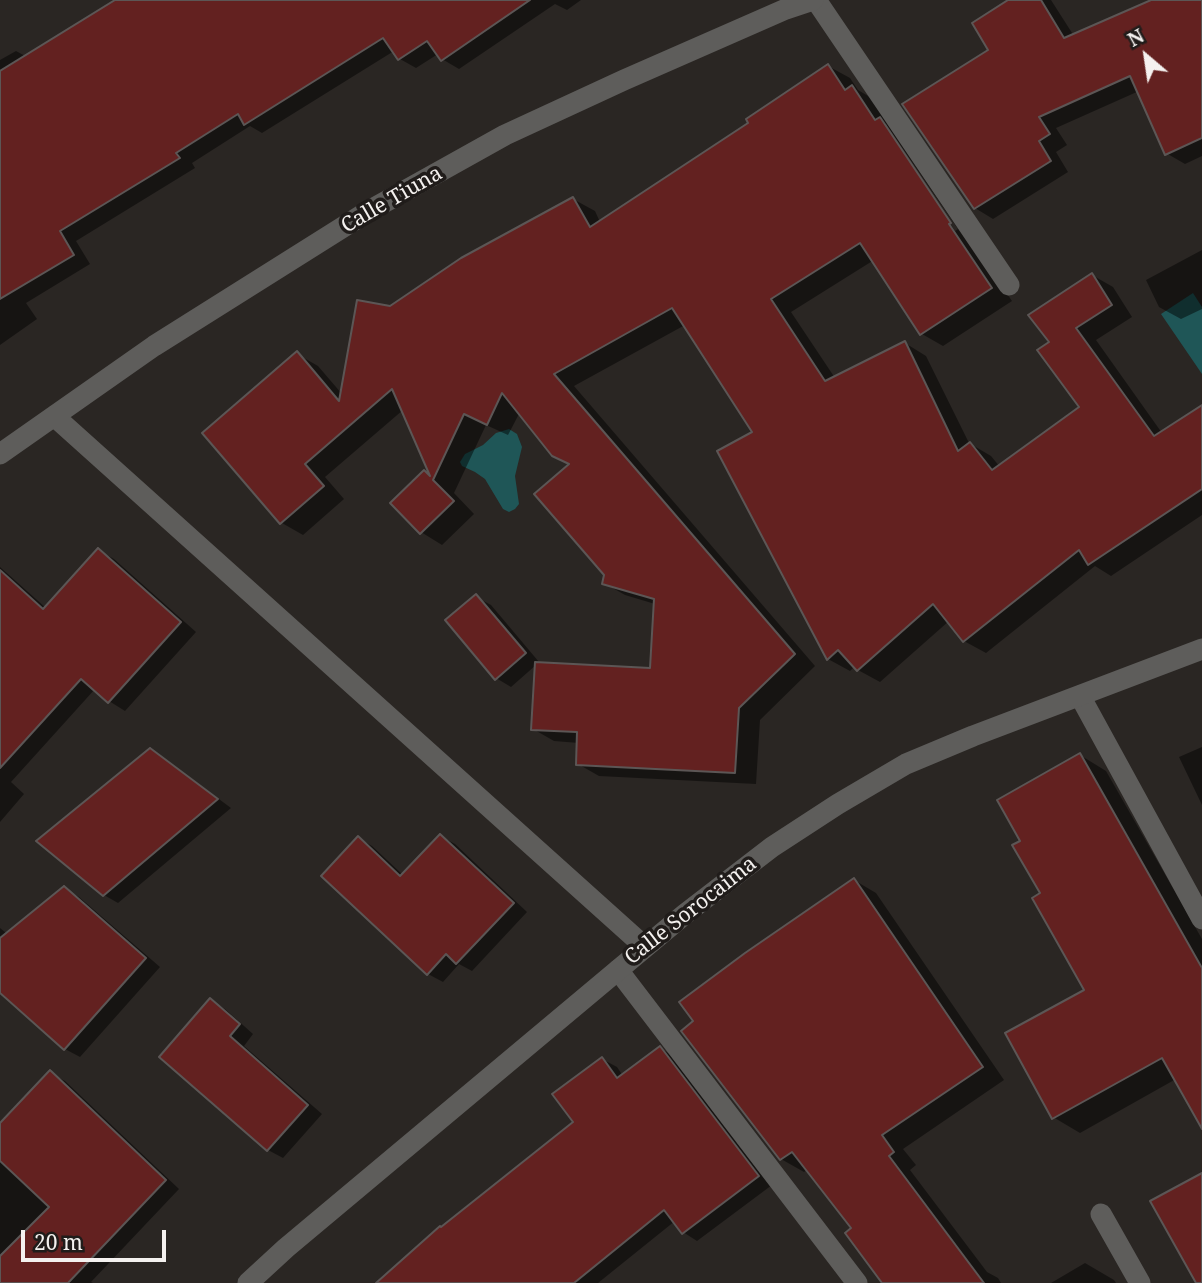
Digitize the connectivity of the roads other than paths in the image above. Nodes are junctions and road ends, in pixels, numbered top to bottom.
1 (815, 0) edge
2 (1009, 285) dead end
3 (54, 416) junction
4 (0, 454) edge
5 (1202, 649) edge
6 (1080, 696) junction
7 (1202, 919) edge
8 (645, 947) junction
9 (618, 970) junction
10 (1101, 1214) dead end
11 (248, 1283) edge
12 (857, 1283) edge
13 (1140, 1283) edge

1 - 2 street
1 - 3 street, Calle Tiuna
3 - 4 street, Calle Tiuna
3 - 8 street
5 - 6 street, Calle Sorocaima
6 - 7 street
6 - 8 street, Calle Sorocaima
8 - 9 street, Calle Sorocaima
9 - 11 street, Calle Sorocaima
9 - 12 street
10 - 13 street

